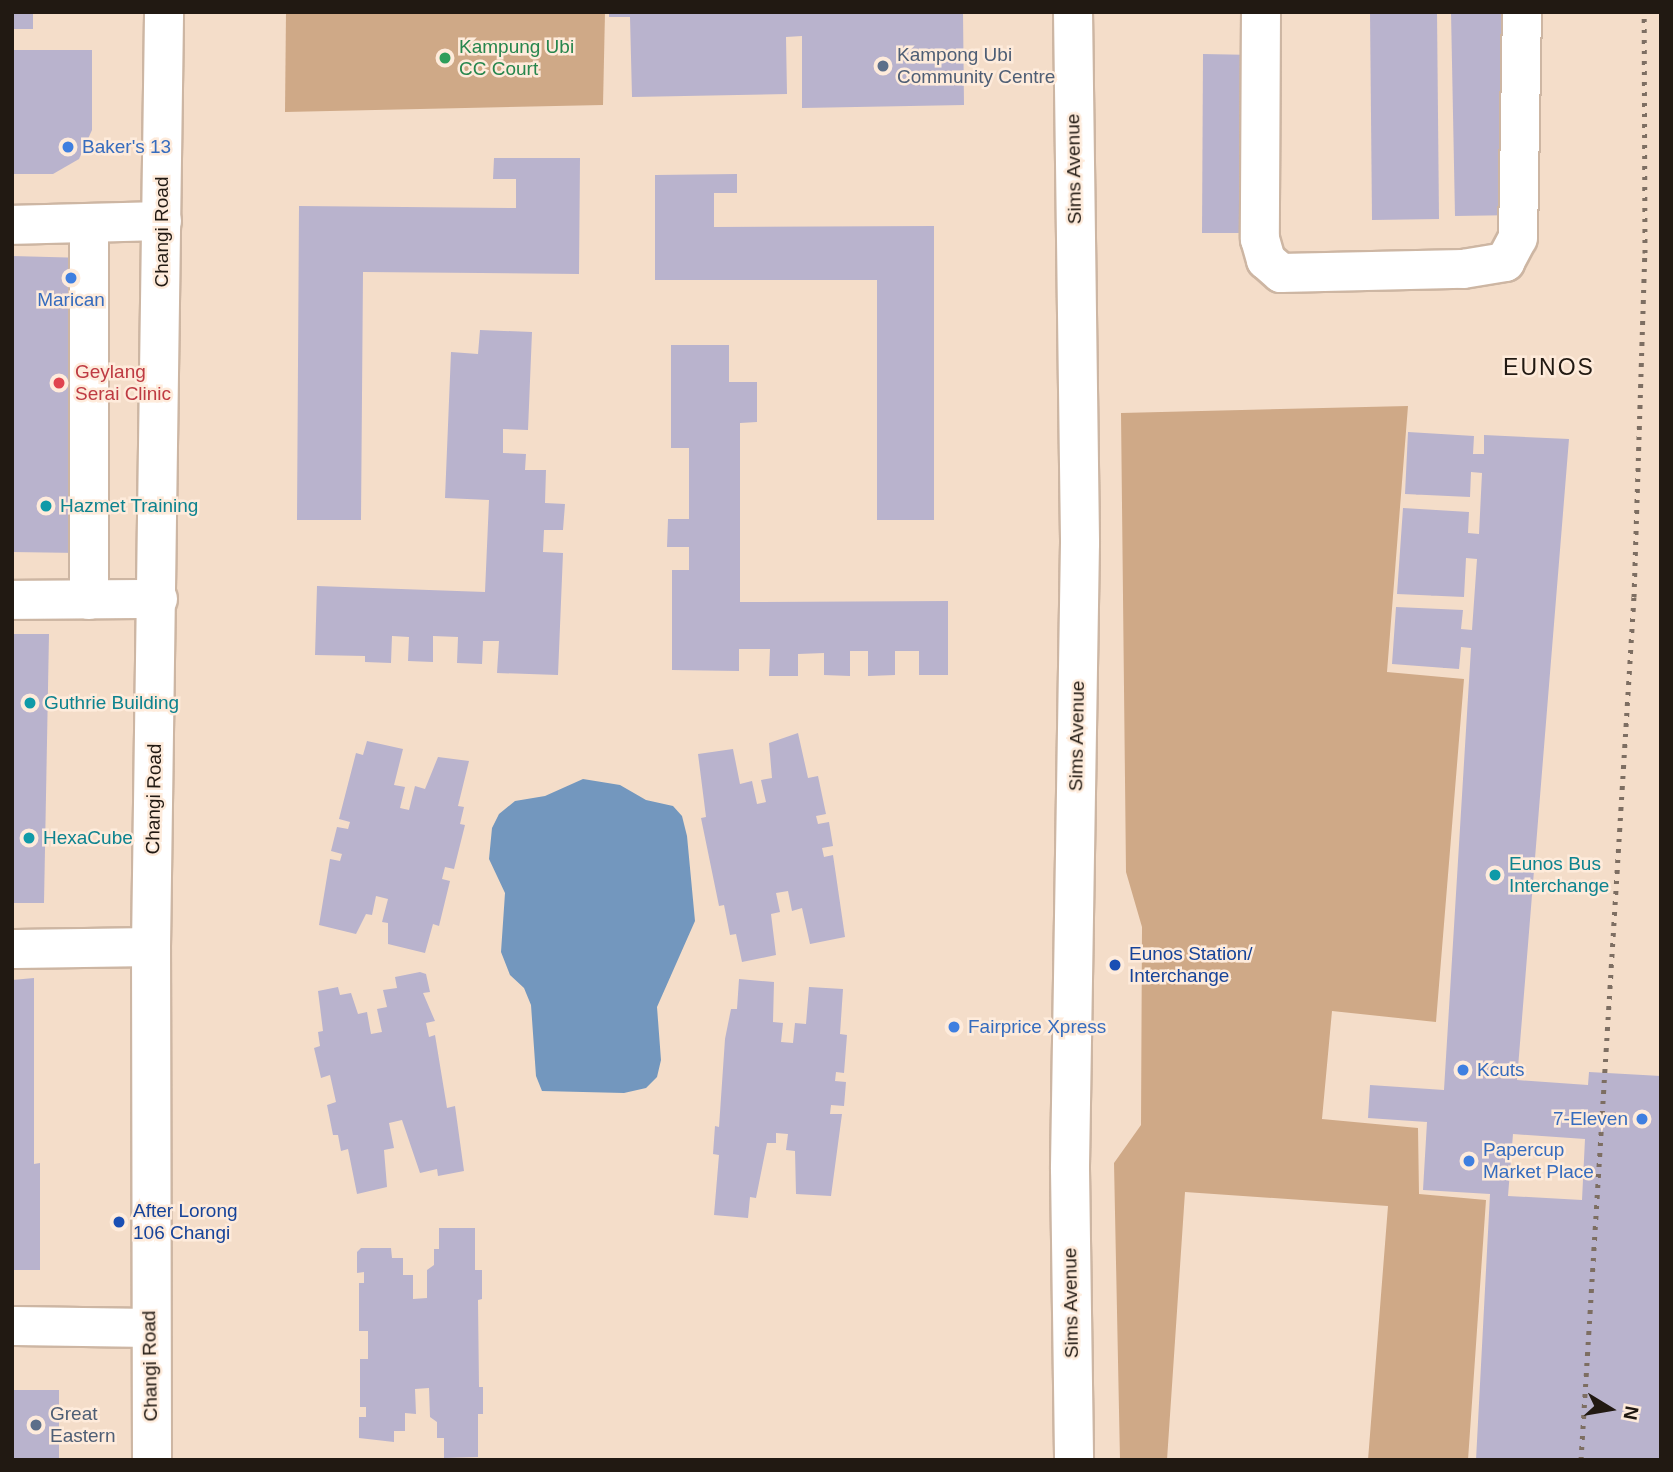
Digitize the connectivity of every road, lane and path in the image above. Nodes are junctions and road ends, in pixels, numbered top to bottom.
1 (164, 12) edge
2 (1073, 12) edge
3 (1261, 12) edge
4 (1522, 12) edge
5 (162, 221) junction
6 (89, 224) junction
7 (12, 225) edge
8 (158, 599) junction
9 (12, 600) edge
10 (89, 600) junction
11 (150, 947) junction
12 (12, 949) edge
13 (12, 1326) edge
14 (149, 1328) junction
15 (152, 1460) edge
16 (1074, 1460) edge

1 - 5 main road, Changi Road
2 - 16 main road, Sims Avenue
3 - 4 main road
5 - 6 main road
5 - 8 main road, Changi Road
6 - 7 main road
6 - 10 main road
8 - 10 main road
8 - 11 main road, Changi Road
9 - 10 main road
11 - 12 main road
11 - 14 main road, Changi Road
13 - 14 main road
14 - 15 main road, Changi Road

